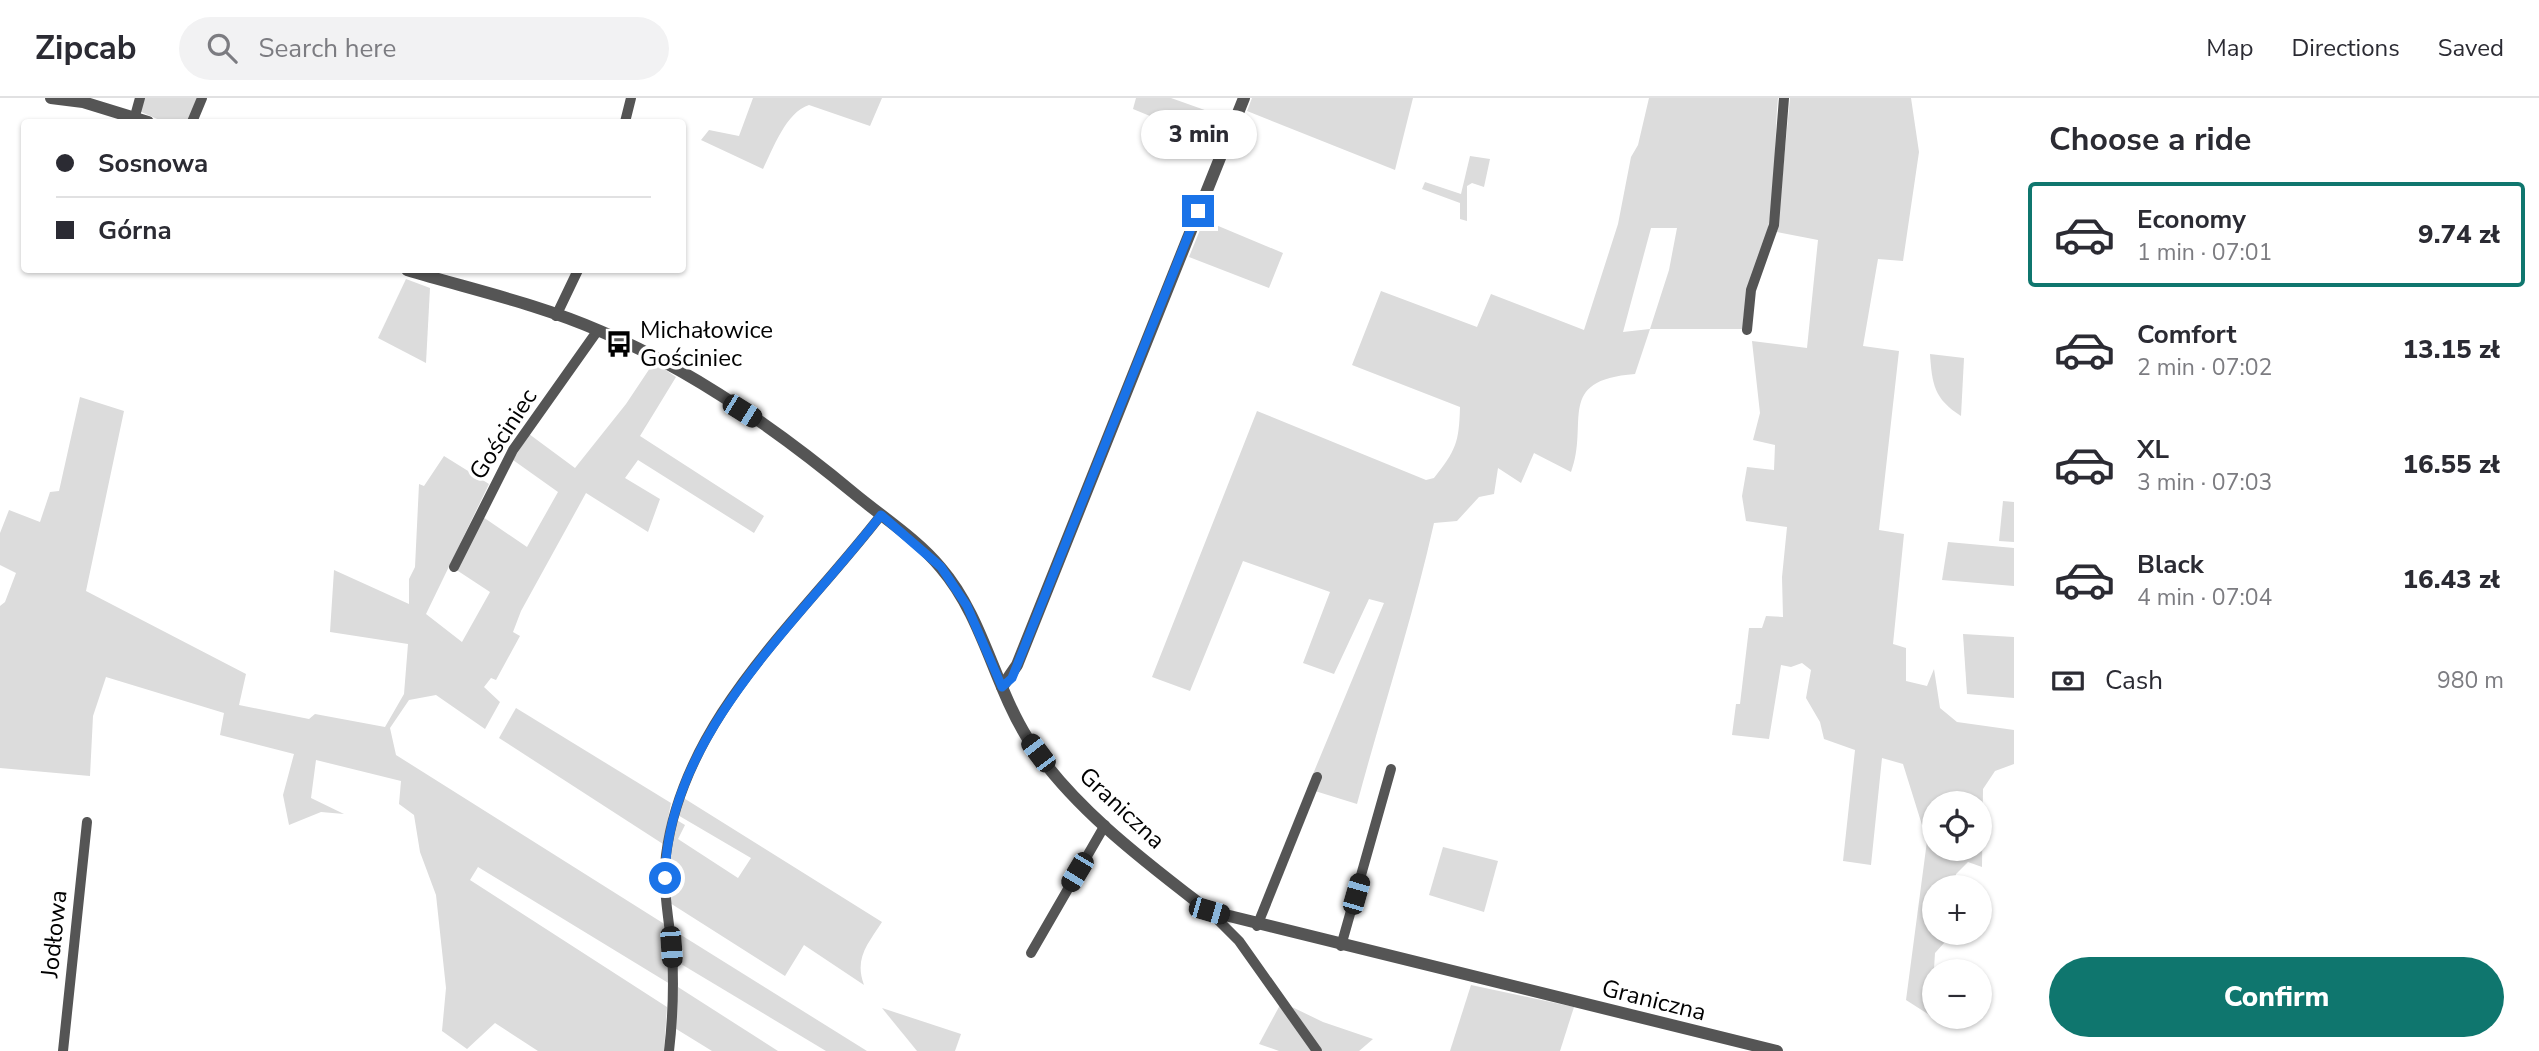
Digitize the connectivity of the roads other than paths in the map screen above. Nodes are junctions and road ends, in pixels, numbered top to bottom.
1 (51, 98) edge
2 (139, 98) edge
3 (202, 98) edge
4 (631, 98) edge
5 (1244, 98) edge
6 (1784, 98) edge
7 (78, 100) edge
8 (135, 116) junction
9 (142, 119) edge
10 (193, 119) edge
11 (626, 119) edge
12 (417, 273) edge
13 (577, 273) edge
14 (556, 316) junction
15 (598, 330) junction
16 (1747, 330) dead end
17 (881, 515) junction
18 (454, 567) dead end
19 (1002, 687) junction
20 (1391, 769) dead end
21 (1317, 777) dead end
22 (87, 822) dead end
23 (1105, 825) junction
24 (1209, 911) junction
25 (1257, 926) junction
26 (1341, 946) junction
27 (1031, 953) dead end
28 (63, 1051) edge
29 (669, 1051) edge
30 (1317, 1051) edge
31 (1776, 1051) edge

1 - 7 street
2 - 8 street
3 - 10 street
4 - 11 street
5 - 19 street
6 - 16 street
7 - 8 street
8 - 9 street
12 - 14 street, Graniczna
13 - 14 street
14 - 15 street, Graniczna
15 - 17 street, Graniczna
15 - 18 street, Gościniec
17 - 19 street, Graniczna
17 - 29 street
19 - 23 street, Graniczna
20 - 26 street
21 - 25 street
22 - 28 street, Jodłowa
23 - 24 street, Graniczna
23 - 27 street
24 - 25 street, Graniczna
24 - 30 street
25 - 26 street, Graniczna
26 - 31 street, Graniczna

